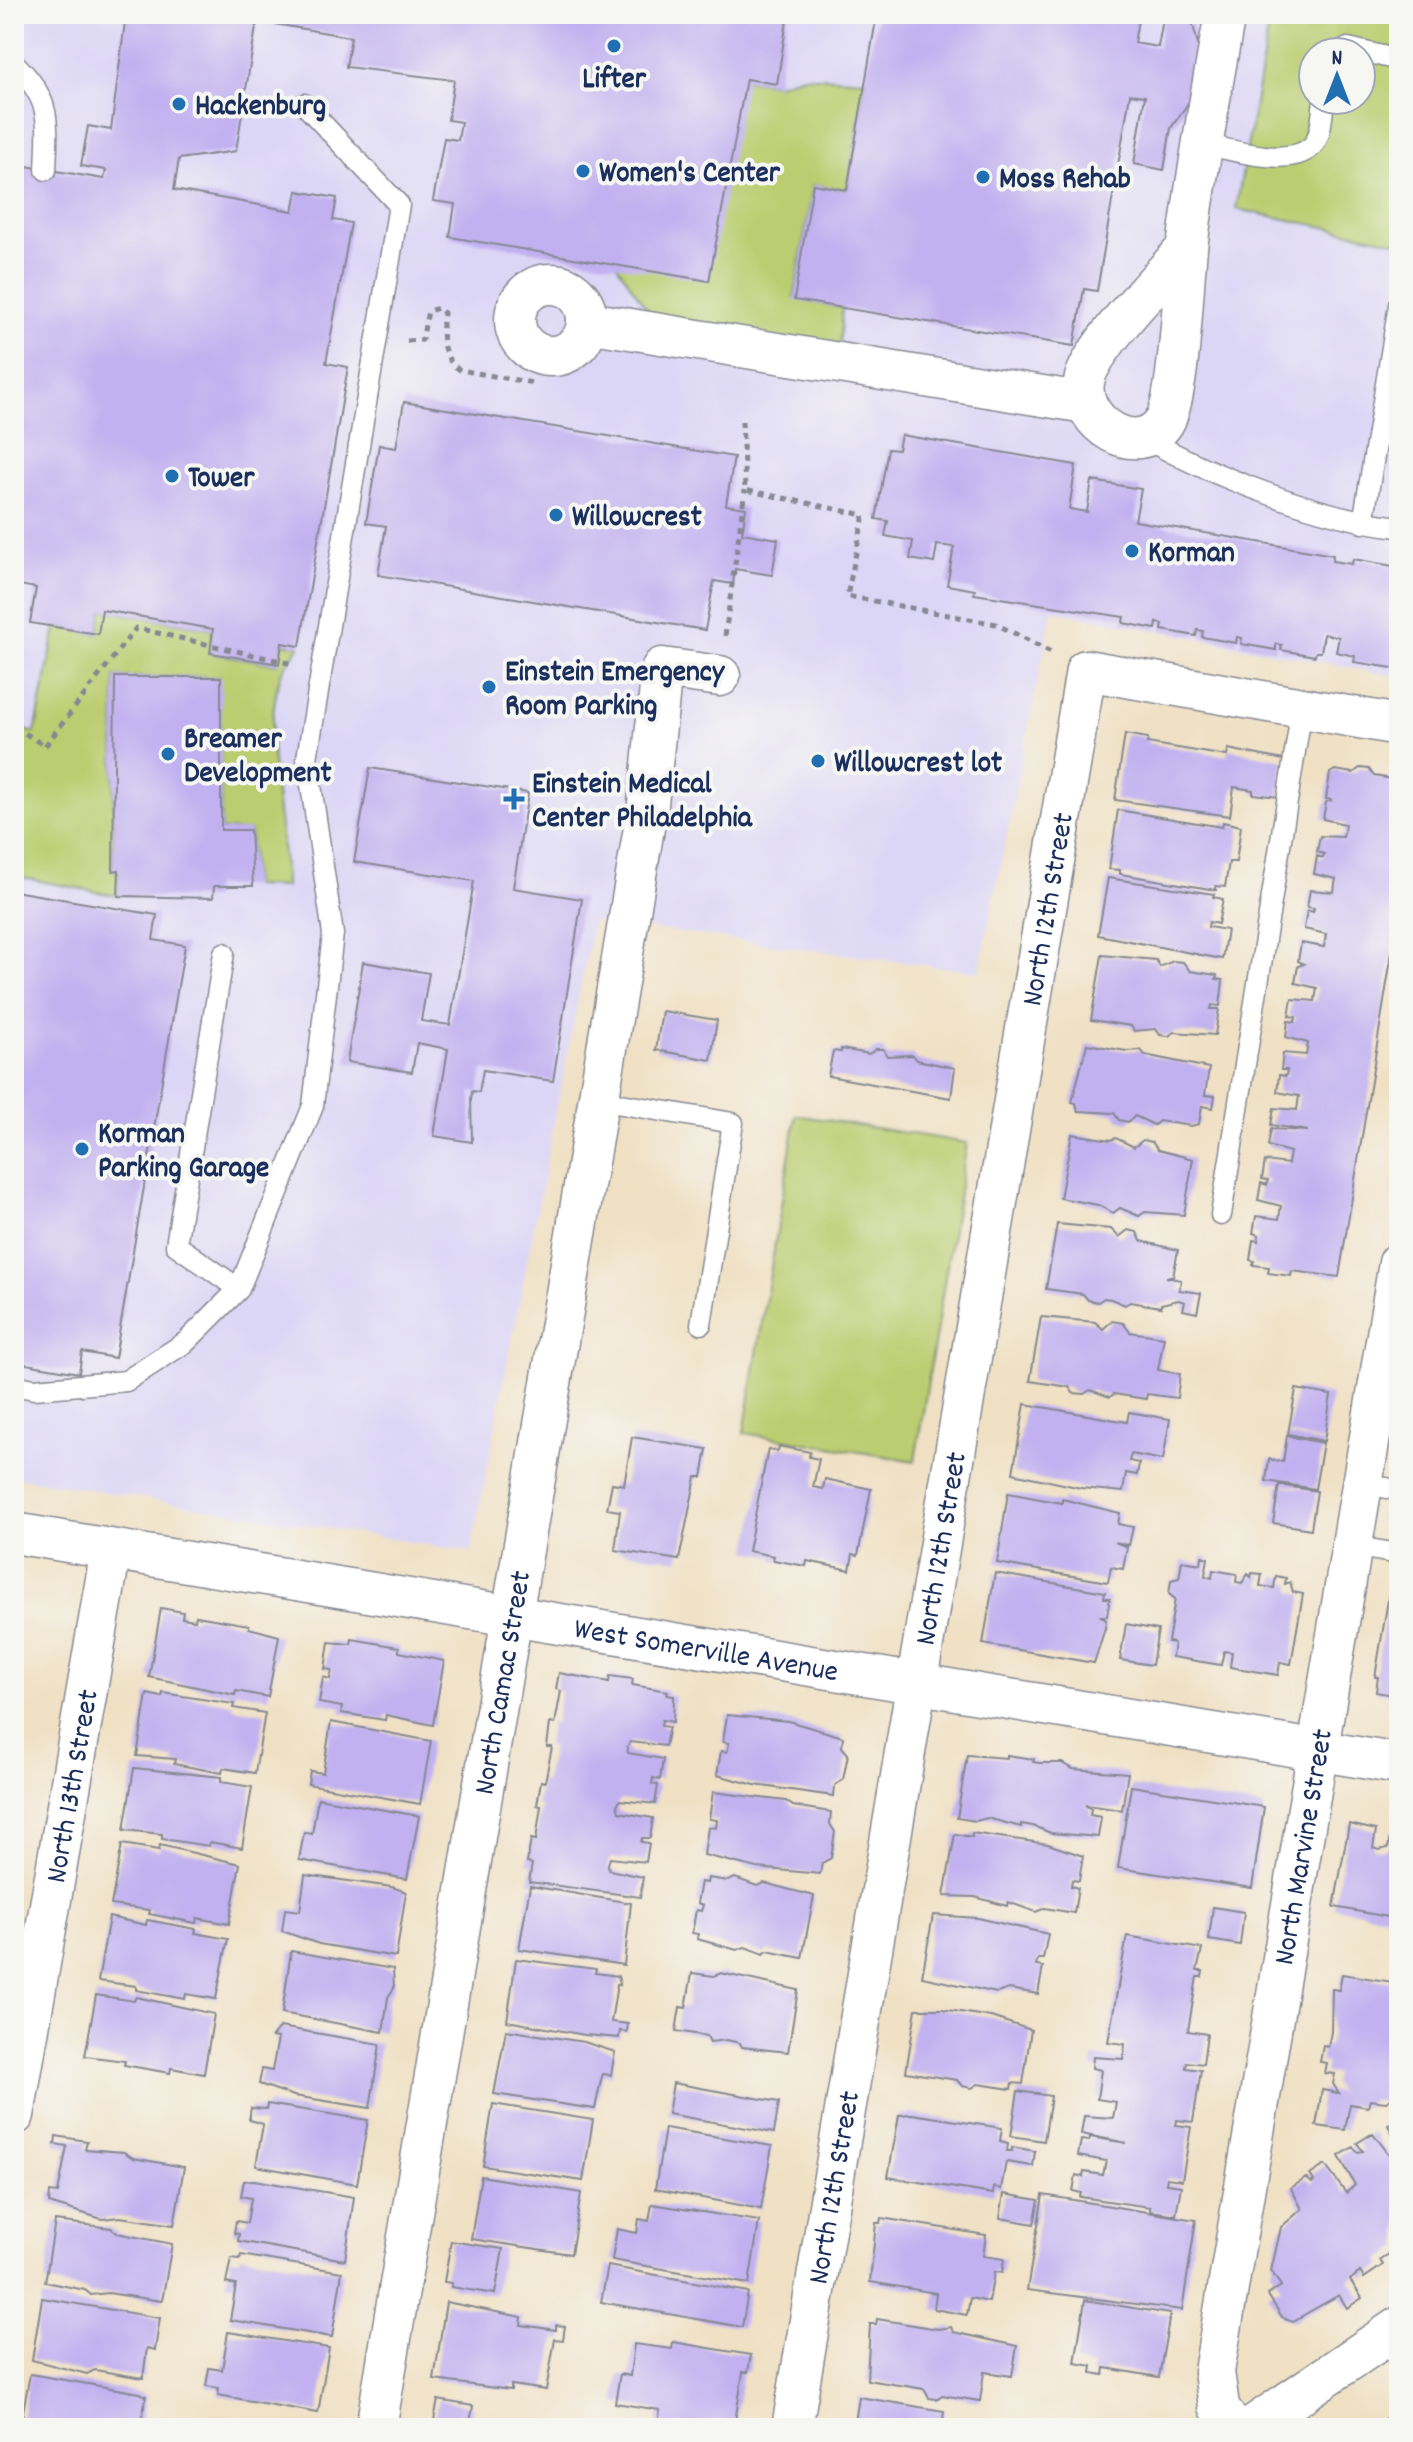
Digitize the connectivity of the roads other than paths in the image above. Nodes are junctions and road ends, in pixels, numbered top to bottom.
1 (1225, 14) edge
2 (1377, 55) edge
3 (1399, 60) edge
4 (14, 63) edge
5 (304, 104) dead end
6 (1322, 116) edge
7 (1202, 144) junction
8 (46, 170) dead end
9 (1187, 248) junction
10 (1399, 305) edge
11 (587, 322) dead end
12 (1086, 403) junction
13 (1145, 438) junction
14 (1363, 523) junction
15 (1399, 527) edge
16 (720, 676) road end
17 (1302, 708) junction
18 (1399, 725) edge
19 (224, 953) dead end
20 (598, 1100) junction
21 (1221, 1215) dead end
22 (1399, 1263) edge
23 (239, 1289) junction
24 (701, 1324) dead end
25 (14, 1385) edge
26 (1380, 1487) edge
27 (14, 1533) edge
28 (1351, 1546) junction
29 (111, 1550) junction
30 (1399, 1554) edge
31 (513, 1618) junction
32 (917, 1683) junction
33 (1317, 1751) junction
34 (1399, 1764) edge
35 (14, 2115) edge
36 (1399, 2327) edge
37 (376, 2428) edge
38 (792, 2428) edge
39 (1231, 2428) edge
40 (1250, 2428) edge

1 - 7 street
2 - 3 lane
4 - 8 lane
5 - 23 lane
6 - 7 lane
7 - 9 street
9 - 12 street
9 - 13 street
10 - 14 lane
11 - 12 street
12 - 13 street
13 - 14 lane
14 - 15 lane
16 - 20 street, North Camac Street
17 - 18 street
17 - 21 lane
17 - 32 street, North 12th Street
19 - 23 lane
20 - 24 lane
20 - 31 street, North Camac Street
22 - 26 street, North Marvine Street
23 - 25 lane
26 - 28 street, North Marvine Street
27 - 29 street, West Somerville Avenue
28 - 30 lane
28 - 33 street, North Marvine Street
29 - 31 street, West Somerville Avenue
29 - 35 street, North 13th Street
31 - 32 street, West Somerville Avenue
31 - 37 street, North Camac Street
32 - 33 street, West Somerville Avenue
32 - 38 street, North 12th Street
33 - 34 street, West Somerville Avenue
33 - 39 street, North Marvine Street
36 - 40 street

